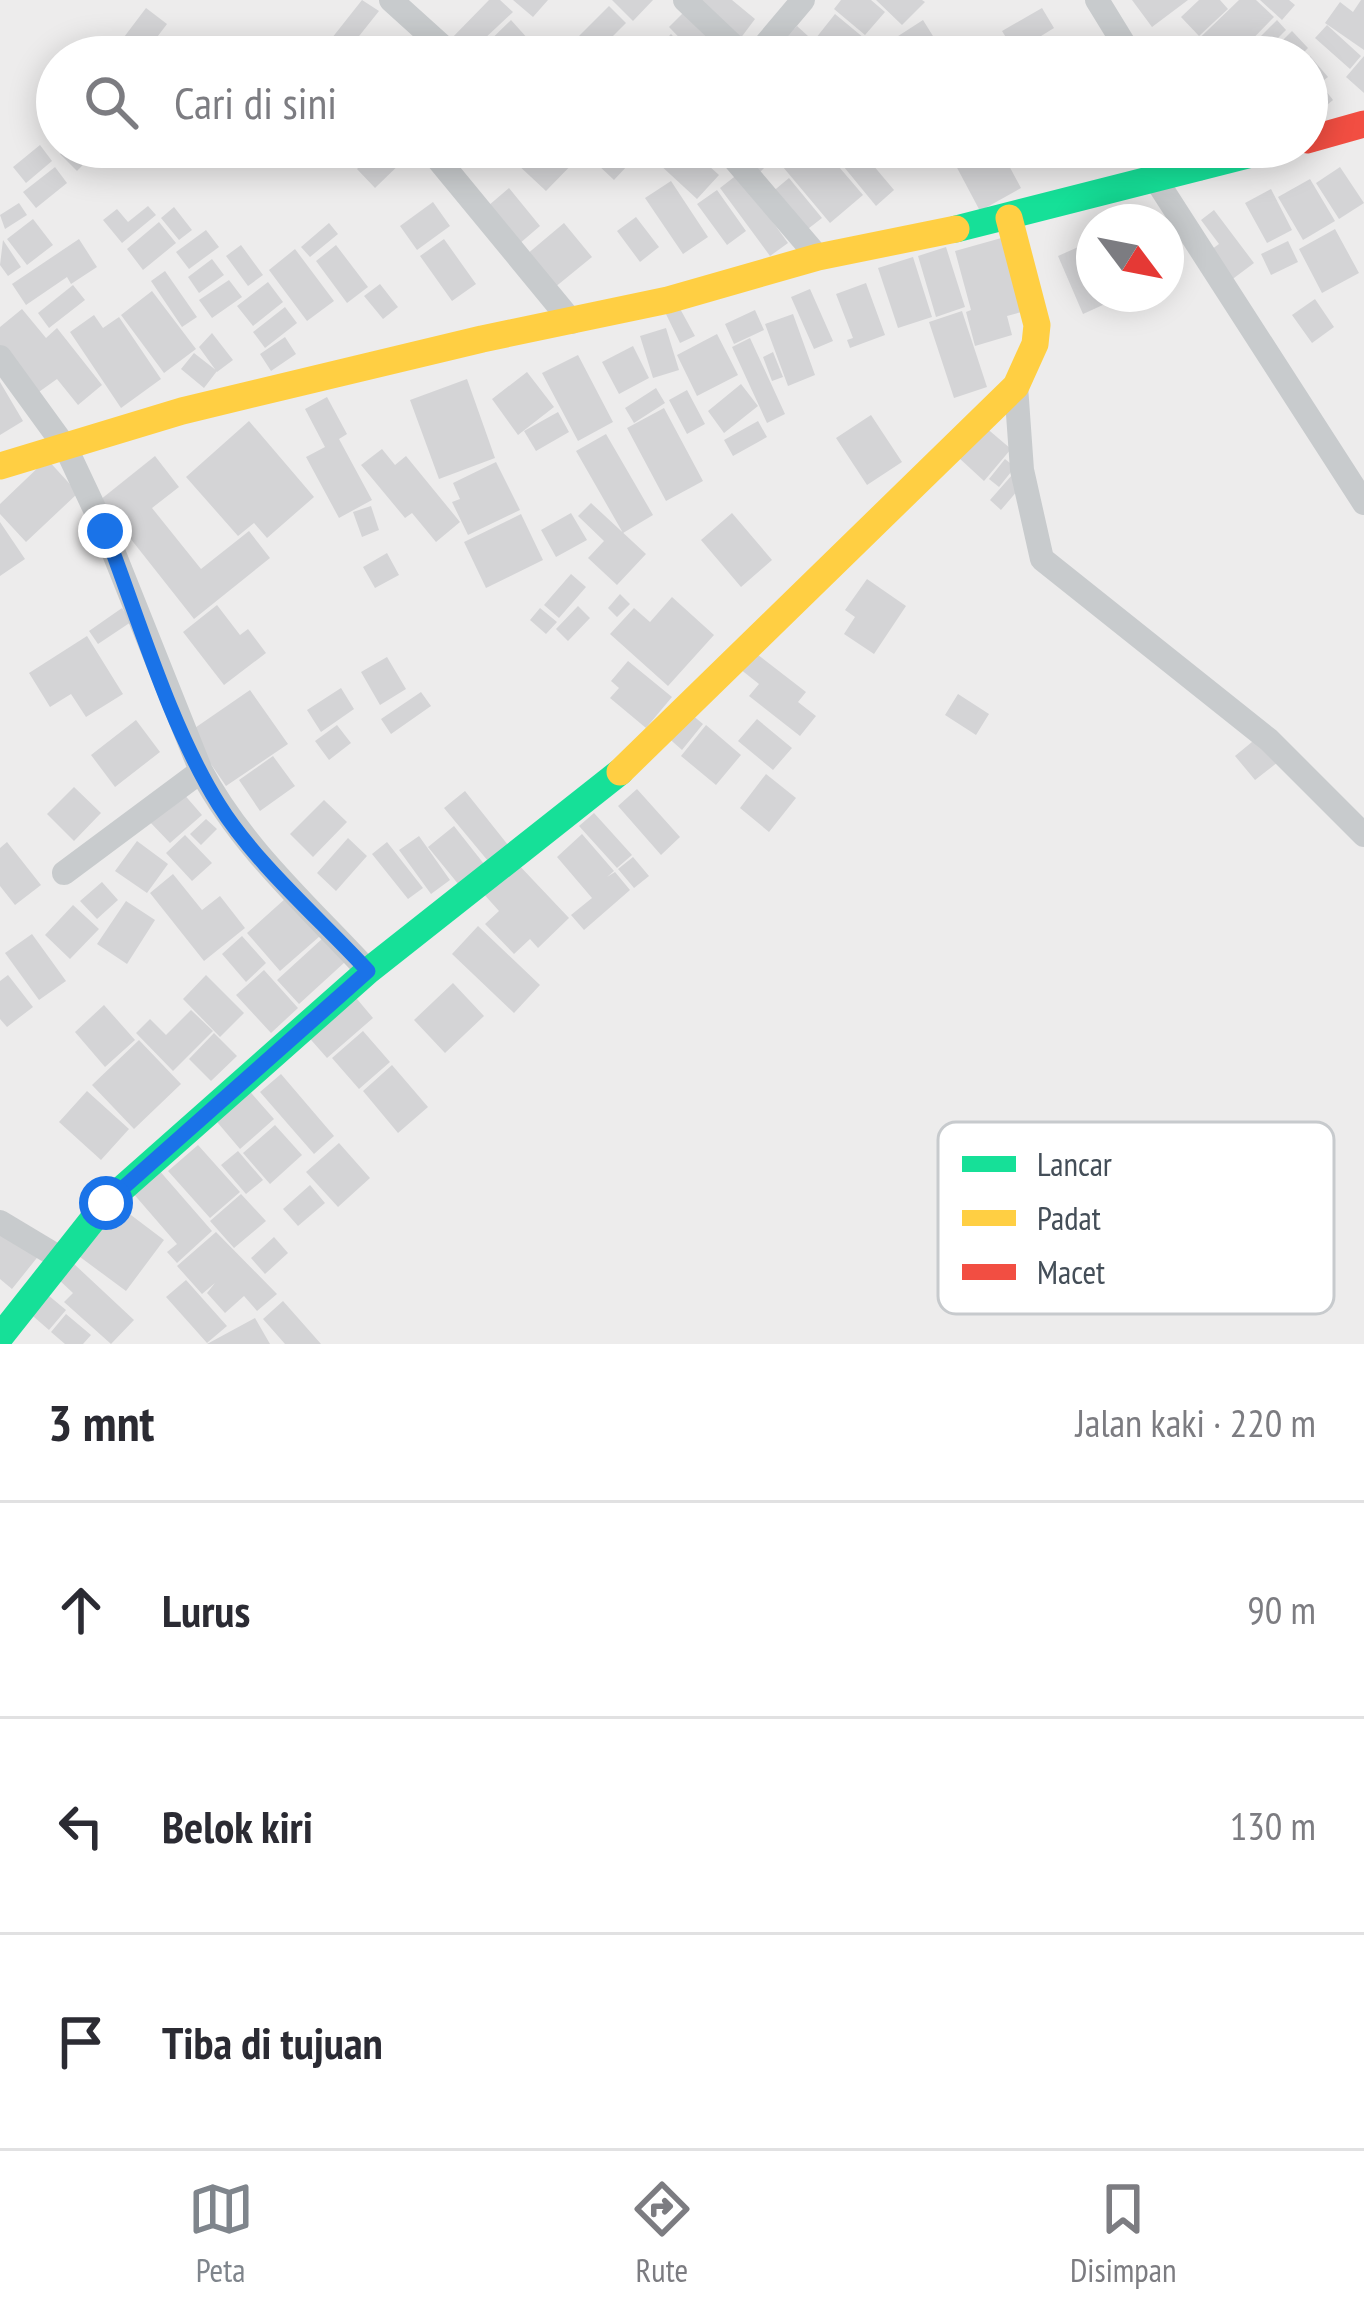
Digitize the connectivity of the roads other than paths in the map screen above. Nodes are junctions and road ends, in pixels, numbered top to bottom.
1 (391, 0) edge
2 (685, 0) edge
3 (803, 0) edge
4 (1097, 0) edge
5 (431, 36) edge
6 (723, 36) edge
7 (773, 36) edge
8 (1119, 36) edge
9 (1364, 124) edge
10 (1328, 134) edge
11 (444, 168) edge
12 (742, 168) edge
13 (1176, 168) edge
14 (1156, 180) junction
15 (1009, 218) junction
16 (818, 257) junction
17 (572, 322) junction
18 (0, 357) edge
19 (1016, 386) junction
20 (66, 448) junction
21 (0, 466) edge
22 (1364, 502) edge
23 (201, 771) junction
24 (1364, 835) edge
25 (64, 873) dead end
26 (368, 971) junction
27 (0, 1222) edge
28 (61, 1258) junction
29 (0, 1337) edge

1 - 5 street
2 - 6 street
3 - 7 street
4 - 8 street
9 - 10 street
11 - 17 street
12 - 16 street
13 - 14 street
14 - 15 street
14 - 22 street
15 - 16 street
15 - 19 street
16 - 17 street
17 - 20 street
18 - 20 street
19 - 24 street
19 - 26 street
20 - 21 street
20 - 23 street
23 - 25 street
23 - 26 street
26 - 28 street
27 - 28 street
28 - 29 street

